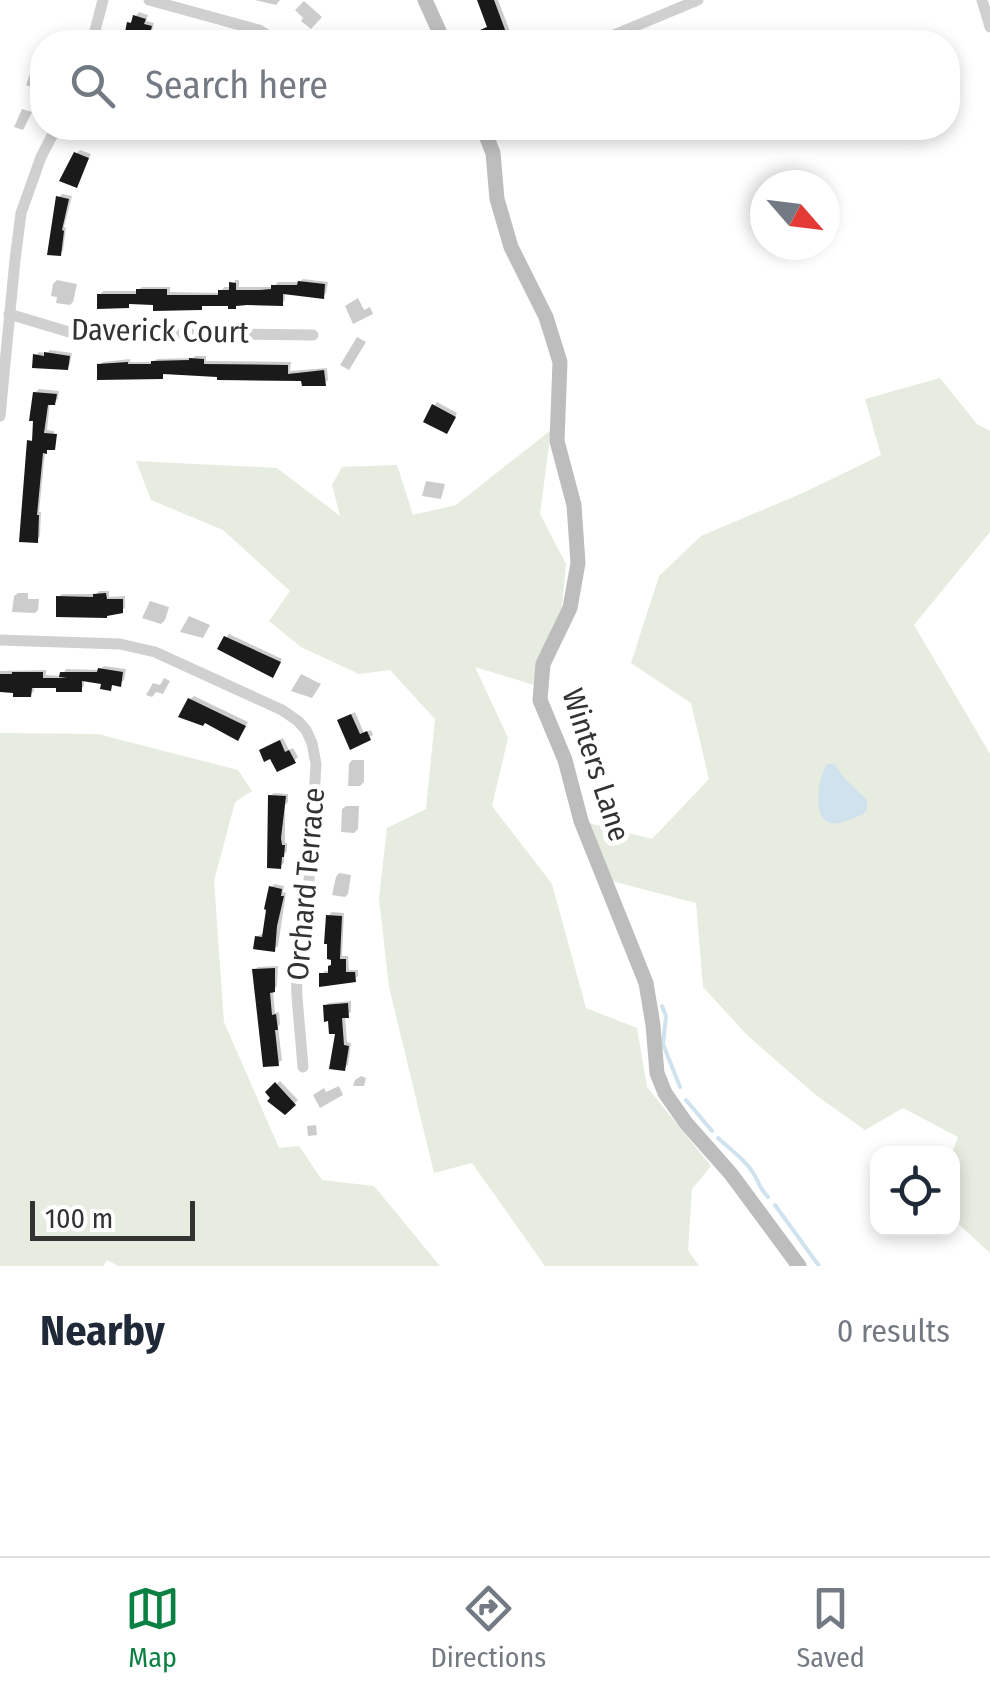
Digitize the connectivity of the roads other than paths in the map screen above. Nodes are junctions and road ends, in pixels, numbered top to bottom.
1 (103, 0) edge
2 (149, 0) edge
3 (425, 0) edge
4 (698, 0) edge
5 (982, 0) edge
6 (990, 27) edge
7 (95, 30) edge
8 (259, 30) edge
9 (439, 30) edge
10 (626, 30) edge
11 (50, 140) edge
12 (488, 140) edge
13 (9, 314) junction
14 (313, 335) dead end
15 (0, 416) edge
16 (0, 640) edge
17 (304, 1067) dead end
18 (799, 1266) edge

1 - 7 street
2 - 8 street
3 - 9 street
4 - 10 street
5 - 6 street
11 - 13 street
12 - 18 street, Winters Lane
13 - 14 street, Daverick Court
13 - 15 street
16 - 17 street, Orchard Terrace

